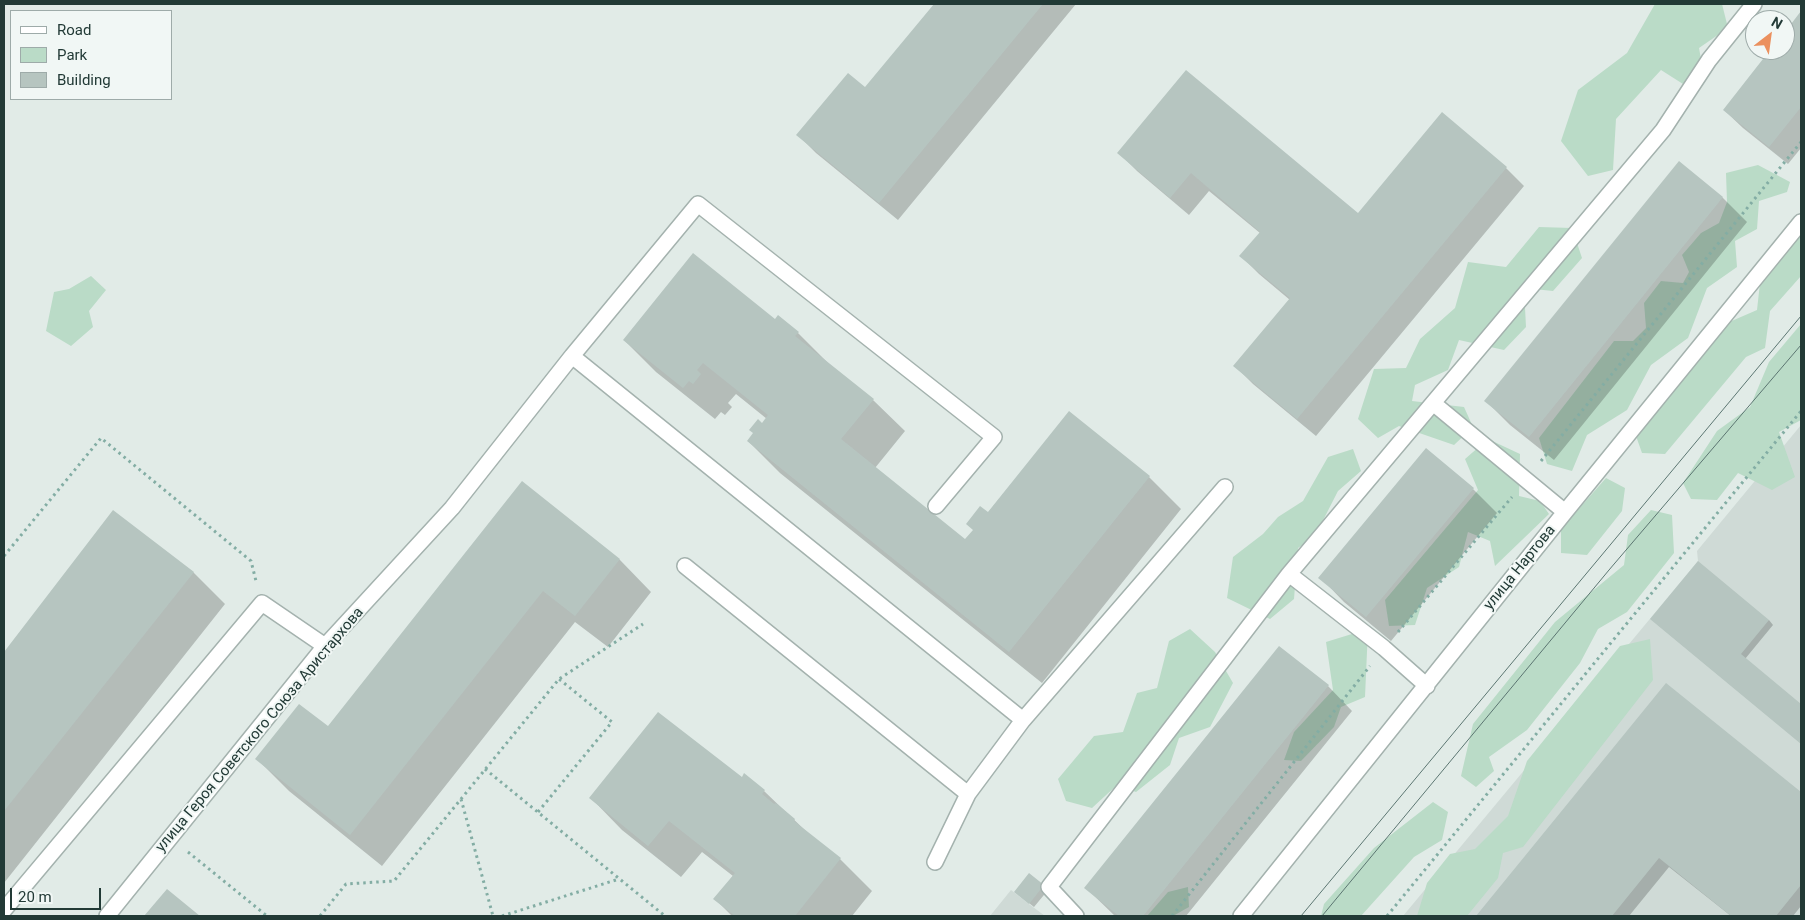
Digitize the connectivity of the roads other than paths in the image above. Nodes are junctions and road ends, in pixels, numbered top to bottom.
1 (1754, 4) edge
2 (1801, 222) edge
3 (572, 356) junction
4 (1433, 403) junction
5 (1225, 487) dead end
6 (936, 506) dead end
7 (1565, 512) junction
8 (685, 566) dead end
9 (1289, 574) junction
10 (325, 646) junction
11 (1427, 686) junction
12 (1023, 720) junction
13 (968, 794) junction
14 (935, 862) dead end
15 (4, 910) edge
16 (107, 916) edge
17 (1076, 916) edge
18 (1241, 916) edge

1 - 4 street
2 - 7 street, улица Нартова
3 - 6 street, улица Героя Советского Союза Аристархова
3 - 10 street, улица Героя Советского Союза Аристархова
3 - 12 street
4 - 7 street
4 - 9 street
5 - 12 street
7 - 11 street, улица Нартова
8 - 13 street
9 - 11 street
9 - 17 street
10 - 15 street
10 - 16 street, улица Героя Советского Союза Аристархова
11 - 18 street, улица Нартова
12 - 13 street
13 - 14 street

